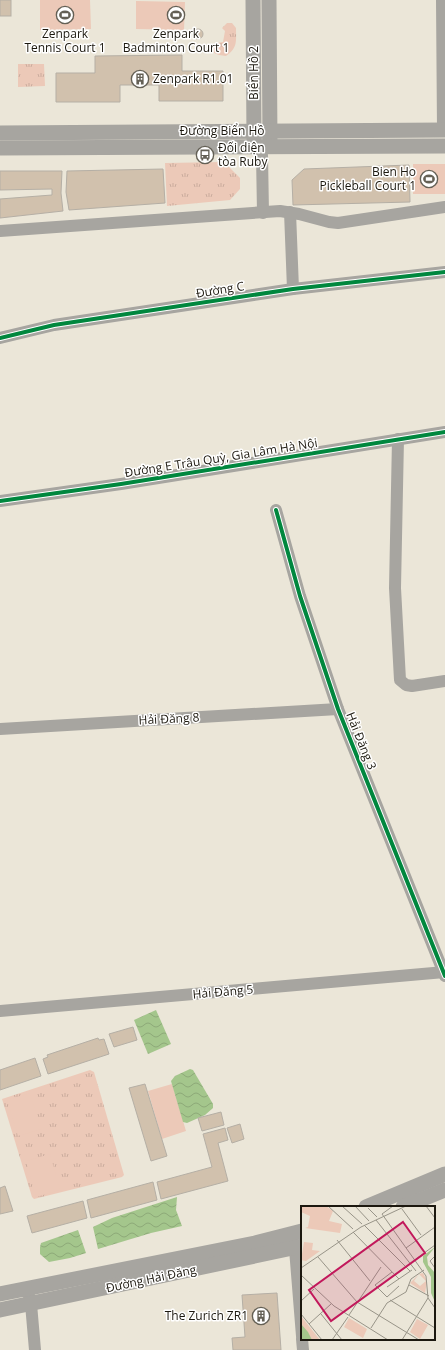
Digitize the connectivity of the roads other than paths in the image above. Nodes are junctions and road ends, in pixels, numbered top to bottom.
1 (253, 0) edge
2 (269, 0) edge
3 (442, 0) edge
4 (444, 130) edge
5 (254, 131) junction
6 (270, 131) junction
7 (0, 133) edge
8 (445, 146) edge
9 (0, 148) edge
10 (262, 150) junction
11 (445, 207) edge
12 (290, 212) junction
13 (262, 213) junction
14 (0, 231) edge
15 (445, 272) edge
16 (293, 289) junction
17 (0, 338) edge
18 (445, 432) edge
19 (398, 439) junction
20 (0, 501) edge
21 (276, 510) dead end
22 (445, 681) edge
23 (338, 709) junction
24 (0, 729) edge
25 (445, 974) edge
26 (0, 1011) edge
27 (445, 1174) edge
28 (445, 1190) edge
29 (368, 1206) edge
30 (405, 1206) edge
31 (296, 1233) edge
32 (298, 1248) edge
33 (27, 1289) junction
34 (0, 1294) edge
35 (31, 1304) junction
36 (0, 1310) edge
37 (301, 1314) edge
38 (302, 1340) edge
39 (35, 1350) edge
40 (303, 1350) edge

1 - 5 street, Biển Hồ 2
2 - 6 street, Biển Hồ 2
3 - 4 street
4 - 6 street, Đường Biển Hồ
5 - 6 street, Đường Biển Hồ
5 - 7 street, Đường Biển Hồ
5 - 10 street, Biển Hồ 2
6 - 10 street, Biển Hồ 2
8 - 10 street, Đường Biển Hồ
9 - 10 street, Đường Biển Hồ
10 - 13 street
11 - 12 street
12 - 13 street
12 - 16 street
13 - 14 street
15 - 16 street, Đường C
16 - 17 street, Đường C
18 - 19 street, Đường E Trâu Quỳ, Gia Lâm Hà Nội
19 - 20 street, Đường E Trâu Quỳ, Gia Lâm Hà Nội
19 - 22 street
21 - 23 street, Hải Đăng 3
23 - 24 street, Hải Đăng 8
23 - 25 street, Hải Đăng 3
25 - 26 street, Hải Đăng 5
27 - 29 street
28 - 30 street
31 - 32 street
31 - 33 street, Đường Hải Đăng
32 - 35 street, Đường Hải Đăng
32 - 37 street
33 - 34 street, Đường Hải Đăng
33 - 35 street
35 - 36 street, Đường Hải Đăng
35 - 39 street
38 - 40 street

